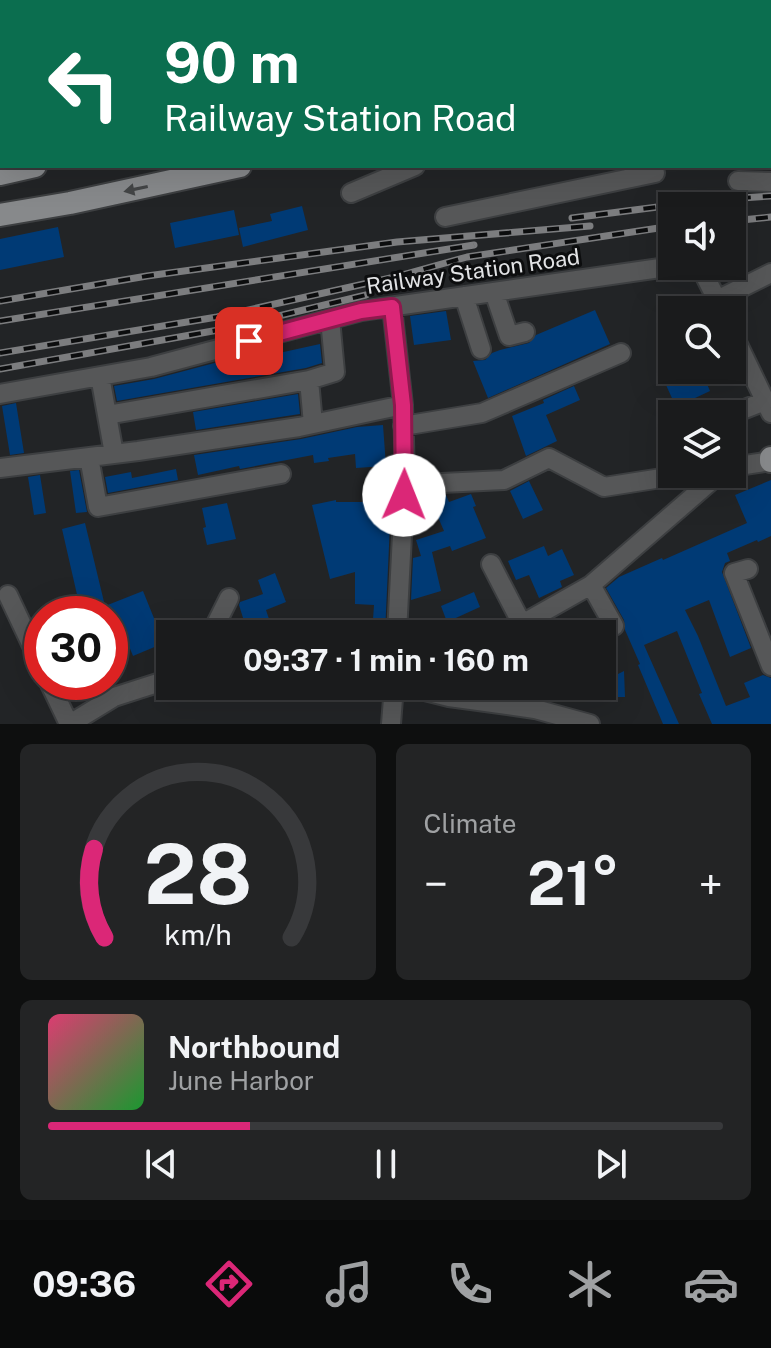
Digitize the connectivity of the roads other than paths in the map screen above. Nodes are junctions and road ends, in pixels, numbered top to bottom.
1 (26, 168) edge
2 (231, 168) edge
3 (410, 168) edge
4 (653, 170) edge
5 (0, 174) edge
6 (738, 181) dead end
7 (771, 182) edge
8 (351, 193) dead end
9 (0, 215) edge
10 (445, 217) dead end
11 (658, 268) edge
12 (771, 273) edge
13 (494, 292) junction
14 (464, 296) junction
15 (734, 296) edge
16 (392, 307) junction
17 (330, 319) junction
18 (525, 332) dead end
19 (481, 349) dead end
20 (621, 353) dead end
21 (746, 361) edge
22 (100, 376) junction
23 (309, 380) junction
24 (0, 394) edge
25 (403, 405) junction
26 (768, 407) edge
27 (746, 411) edge
28 (107, 415) junction
29 (313, 424) junction
30 (403, 426) junction
31 (114, 454) junction
32 (89, 457) junction
33 (771, 460) edge
34 (746, 464) edge
35 (0, 468) edge
36 (281, 474) dead end
37 (658, 479) edge
38 (703, 488) edge
39 (404, 495) junction
40 (491, 564) dead end
41 (748, 569) dead end
42 (591, 585) junction
43 (8, 595) dead end
44 (229, 598) dead end
45 (218, 620) edge
46 (398, 620) edge
47 (611, 620) edge
48 (24, 629) edge
49 (771, 666) edge
50 (156, 684) edge
51 (58, 700) edge
52 (393, 700) edge
53 (463, 700) edge
54 (535, 716) edge
55 (69, 724) edge
56 (391, 724) edge
57 (590, 724) edge

1 - 5 main road
2 -> 9 main road
3 - 8 street
4 - 10 street
6 - 7 street
11 - 13 street, Railway Station Road
12 - 15 street
13 - 14 street, Railway Station Road
13 - 18 street
14 - 16 street, Railway Station Road
14 - 19 street
16 - 17 street, Railway Station Road
16 - 25 street
17 - 22 street, Railway Station Road
17 - 23 street
20 - 30 street
21 - 26 street
22 - 24 street, Railway Station Road
22 - 28 street
23 - 28 street
23 - 29 street
25 - 29 street
25 - 30 street
26 - 27 street
28 - 31 street
29 - 31 street
30 - 39 street
31 - 32 street
32 - 35 street
32 - 36 street
33 - 34 street
37 - 39 street
38 - 42 street
39 - 46 street
40 - 42 street
41 - 49 street
42 - 47 street
43 - 48 street
44 - 45 street
50 - 55 street
51 - 55 street
52 - 56 street
53 - 54 street
54 - 57 street

